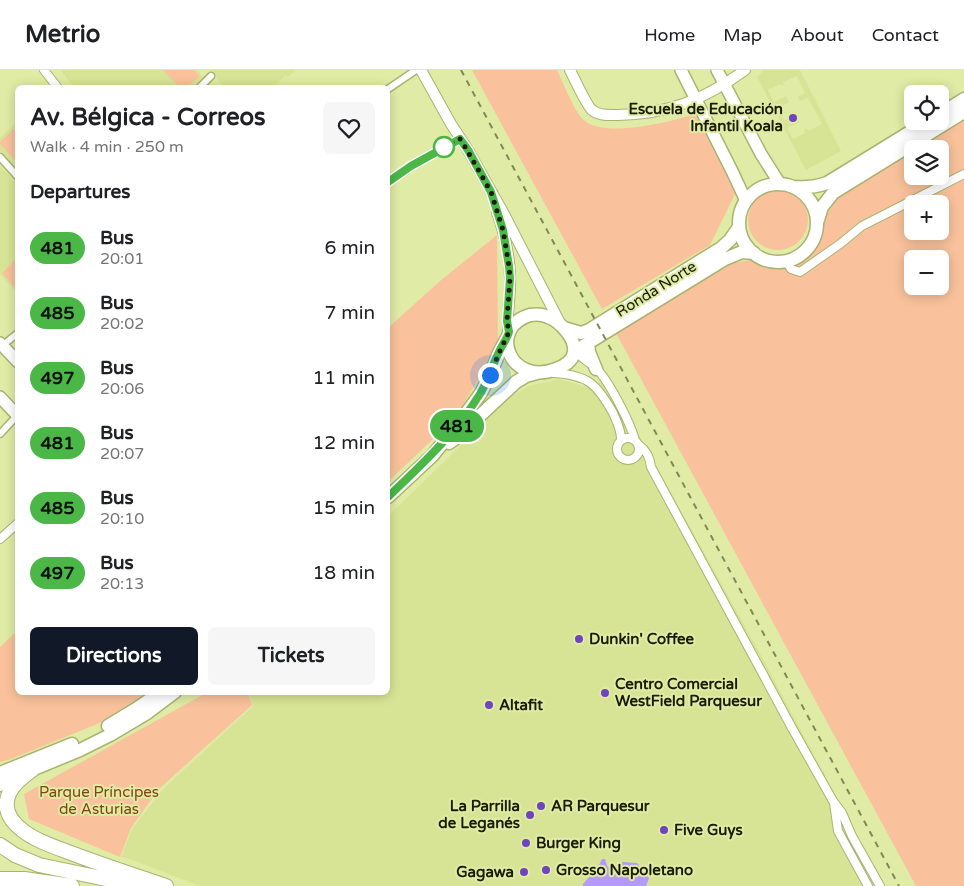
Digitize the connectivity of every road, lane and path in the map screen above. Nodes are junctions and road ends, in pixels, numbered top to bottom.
1 (44, 70) edge
2 (416, 70) edge
3 (422, 70) edge
4 (570, 70) edge
5 (681, 70) edge
6 (717, 70) edge
7 (745, 70) edge
8 (211, 76) dead end
9 (725, 84) junction
10 (56, 85) edge
11 (202, 85) edge
12 (390, 88) edge
13 (696, 99) junction
14 (964, 99) edge
15 (949, 108) edge
16 (964, 112) edge
17 (913, 130) edge
18 (460, 139) junction
19 (0, 158) edge
20 (15, 174) edge
21 (964, 174) edge
22 (390, 181) edge
23 (780, 184) junction
24 (794, 187) junction
25 (491, 192) junction
26 (746, 201) junction
27 (817, 225) junction
28 (739, 227) junction
29 (754, 253) junction
30 (786, 261) junction
31 (562, 326) junction
32 (15, 335) edge
33 (508, 335) junction
34 (4, 342) edge
35 (588, 343) junction
36 (574, 351) junction
37 (15, 358) edge
38 (596, 369) junction
39 (542, 372) junction
40 (0, 397) edge
41 (15, 418) edge
42 (0, 434) edge
43 (620, 439) junction
44 (637, 442) junction
45 (432, 454) junction
46 (634, 458) junction
47 (651, 467) junction
48 (390, 495) edge
49 (15, 526) edge
50 (0, 539) edge
51 (157, 695) edge
52 (171, 695) edge
53 (33, 769) junction
54 (0, 773) edge
55 (0, 785) edge
56 (833, 801) junction
57 (0, 845) edge
58 (0, 879) edge
59 (72, 886) edge
60 (140, 886) edge
61 (166, 886) edge
62 (868, 886) edge
63 (880, 886) edge

1 - 10 street
2 - 12 street
3 - 18 street
4 - 13 street
5 - 13 main road
6 - 9 main road
7 - 9 street
8 - 11 street
9 - 13 street
9 - 23 main road
13 - 26 main road
14 - 15 main road
16 - 27 main road
17 - 24 main road
18 - 22 street
18 - 25 street
19 - 20 street
21 - 30 street
23 - 24 main road
23 - 26 main road
24 - 27 main road
25 - 31 street
25 - 33 street
26 - 28 main road, Ronda Norte
27 - 30 main road
28 - 29 main road
28 - 31 main road, Ronda Norte
29 - 30 main road
29 - 35 main road, Ronda Norte
31 - 33 main road
31 - 36 main road
32 - 34 street
33 - 39 main road
33 - 45 main road
34 - 37 main road
35 - 36 main road, Ronda Norte
35 - 38 main road
36 - 38 street
36 - 39 main road
38 - 44 street
39 - 43 street
39 - 45 main road
40 - 41 main road
41 - 42 street
43 - 44 street
43 - 46 street
44 - 46 street
44 - 47 street
45 - 48 main road
46 - 47 street
47 - 56 street
49 - 50 street
51 - 54 main road
52 - 53 main road
53 - 55 main road
53 - 61 highway
56 - 62 street
56 - 63 street
57 - 60 highway
58 - 59 highway

